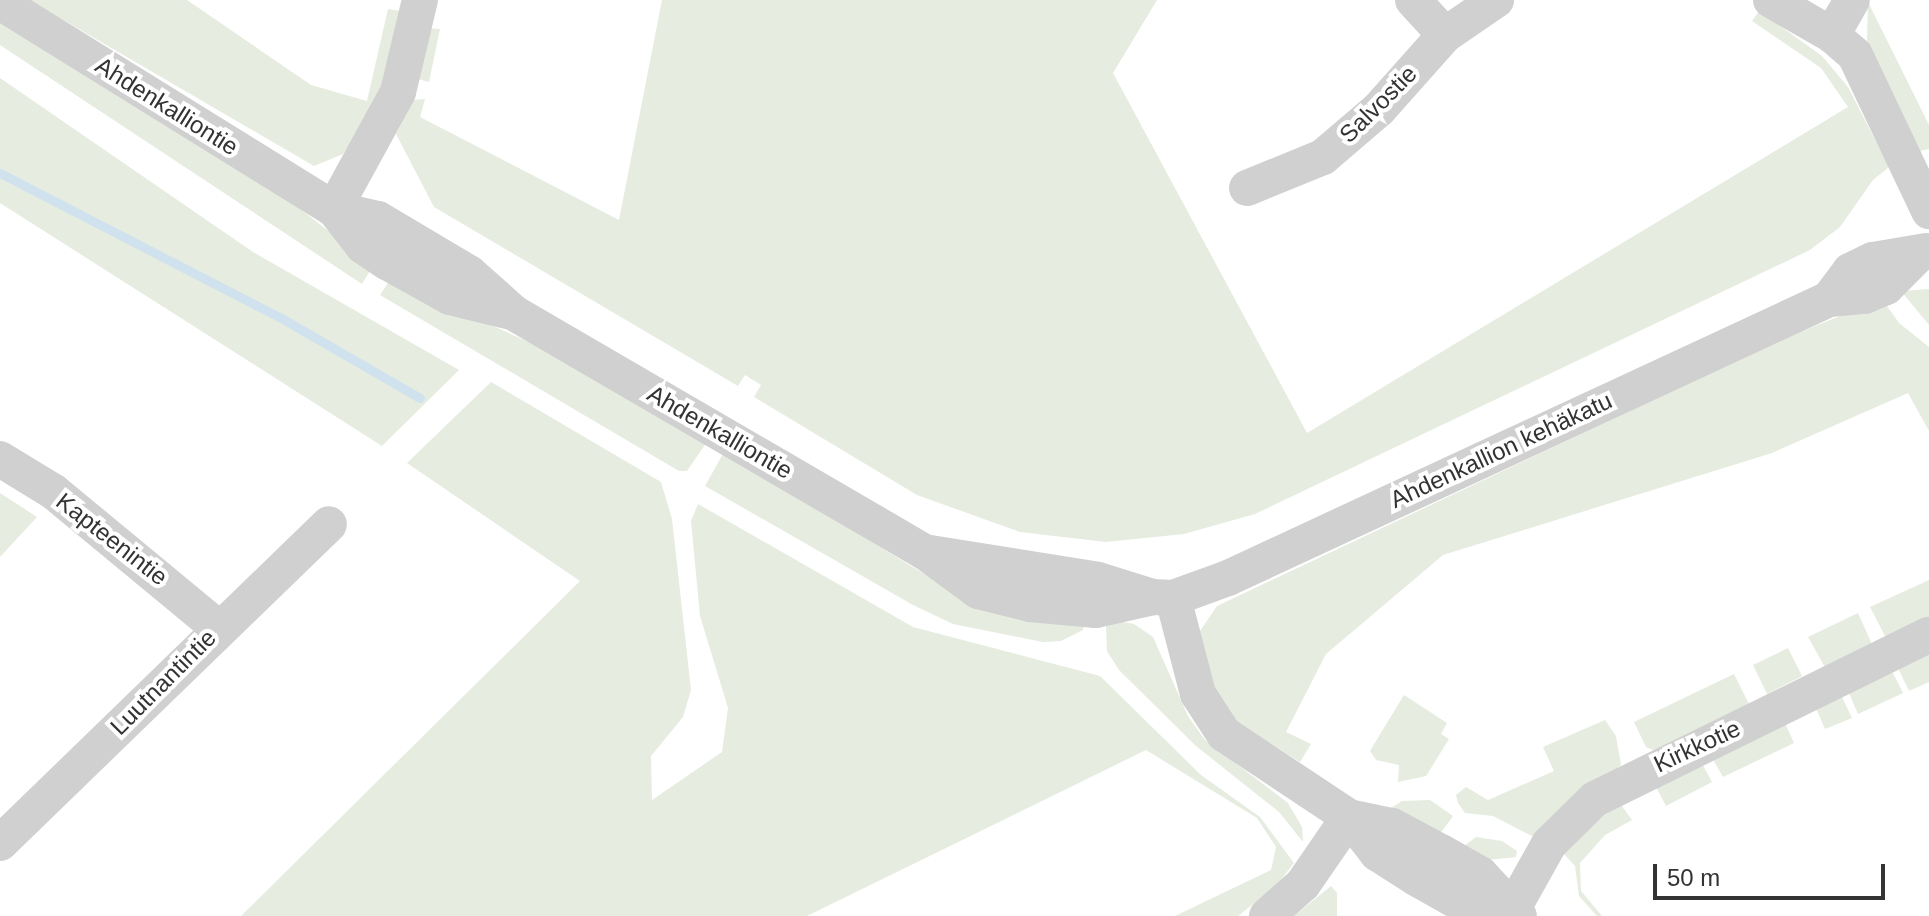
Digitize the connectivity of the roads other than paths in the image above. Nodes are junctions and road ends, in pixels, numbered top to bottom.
1 (420, 0) edge
2 (1413, 0) edge
3 (1496, 0) edge
4 (1771, 0) edge
5 (1852, 0) edge
6 (0, 2) edge
7 (1445, 35) junction
8 (1832, 35) junction
9 (1247, 188) dead end
10 (334, 209) junction
11 (1929, 211) edge
12 (1925, 251) edge
13 (0, 459) edge
14 (329, 524) dead end
15 (1163, 598) junction
16 (217, 627) junction
17 (1929, 635) edge
18 (1349, 817) junction
19 (0, 843) edge
20 (1515, 914) edge
21 (1267, 916) edge

1 - 10 street
2 - 7 street
3 - 7 street, Salvostie
4 - 8 street
5 - 8 street
6 - 10 street, Ahdenkalliontie
7 - 9 street, Salvostie
8 - 11 street
10 - 15 street, Ahdenkalliontie
12 - 15 street, Ahdenkallion kehäkatu
13 - 16 street, Kapteenintie
14 - 16 street, Luutnantintie
15 - 18 street
16 - 19 street, Luutnantintie
17 - 20 street, Kirkkotie
18 - 20 street
18 - 21 street

